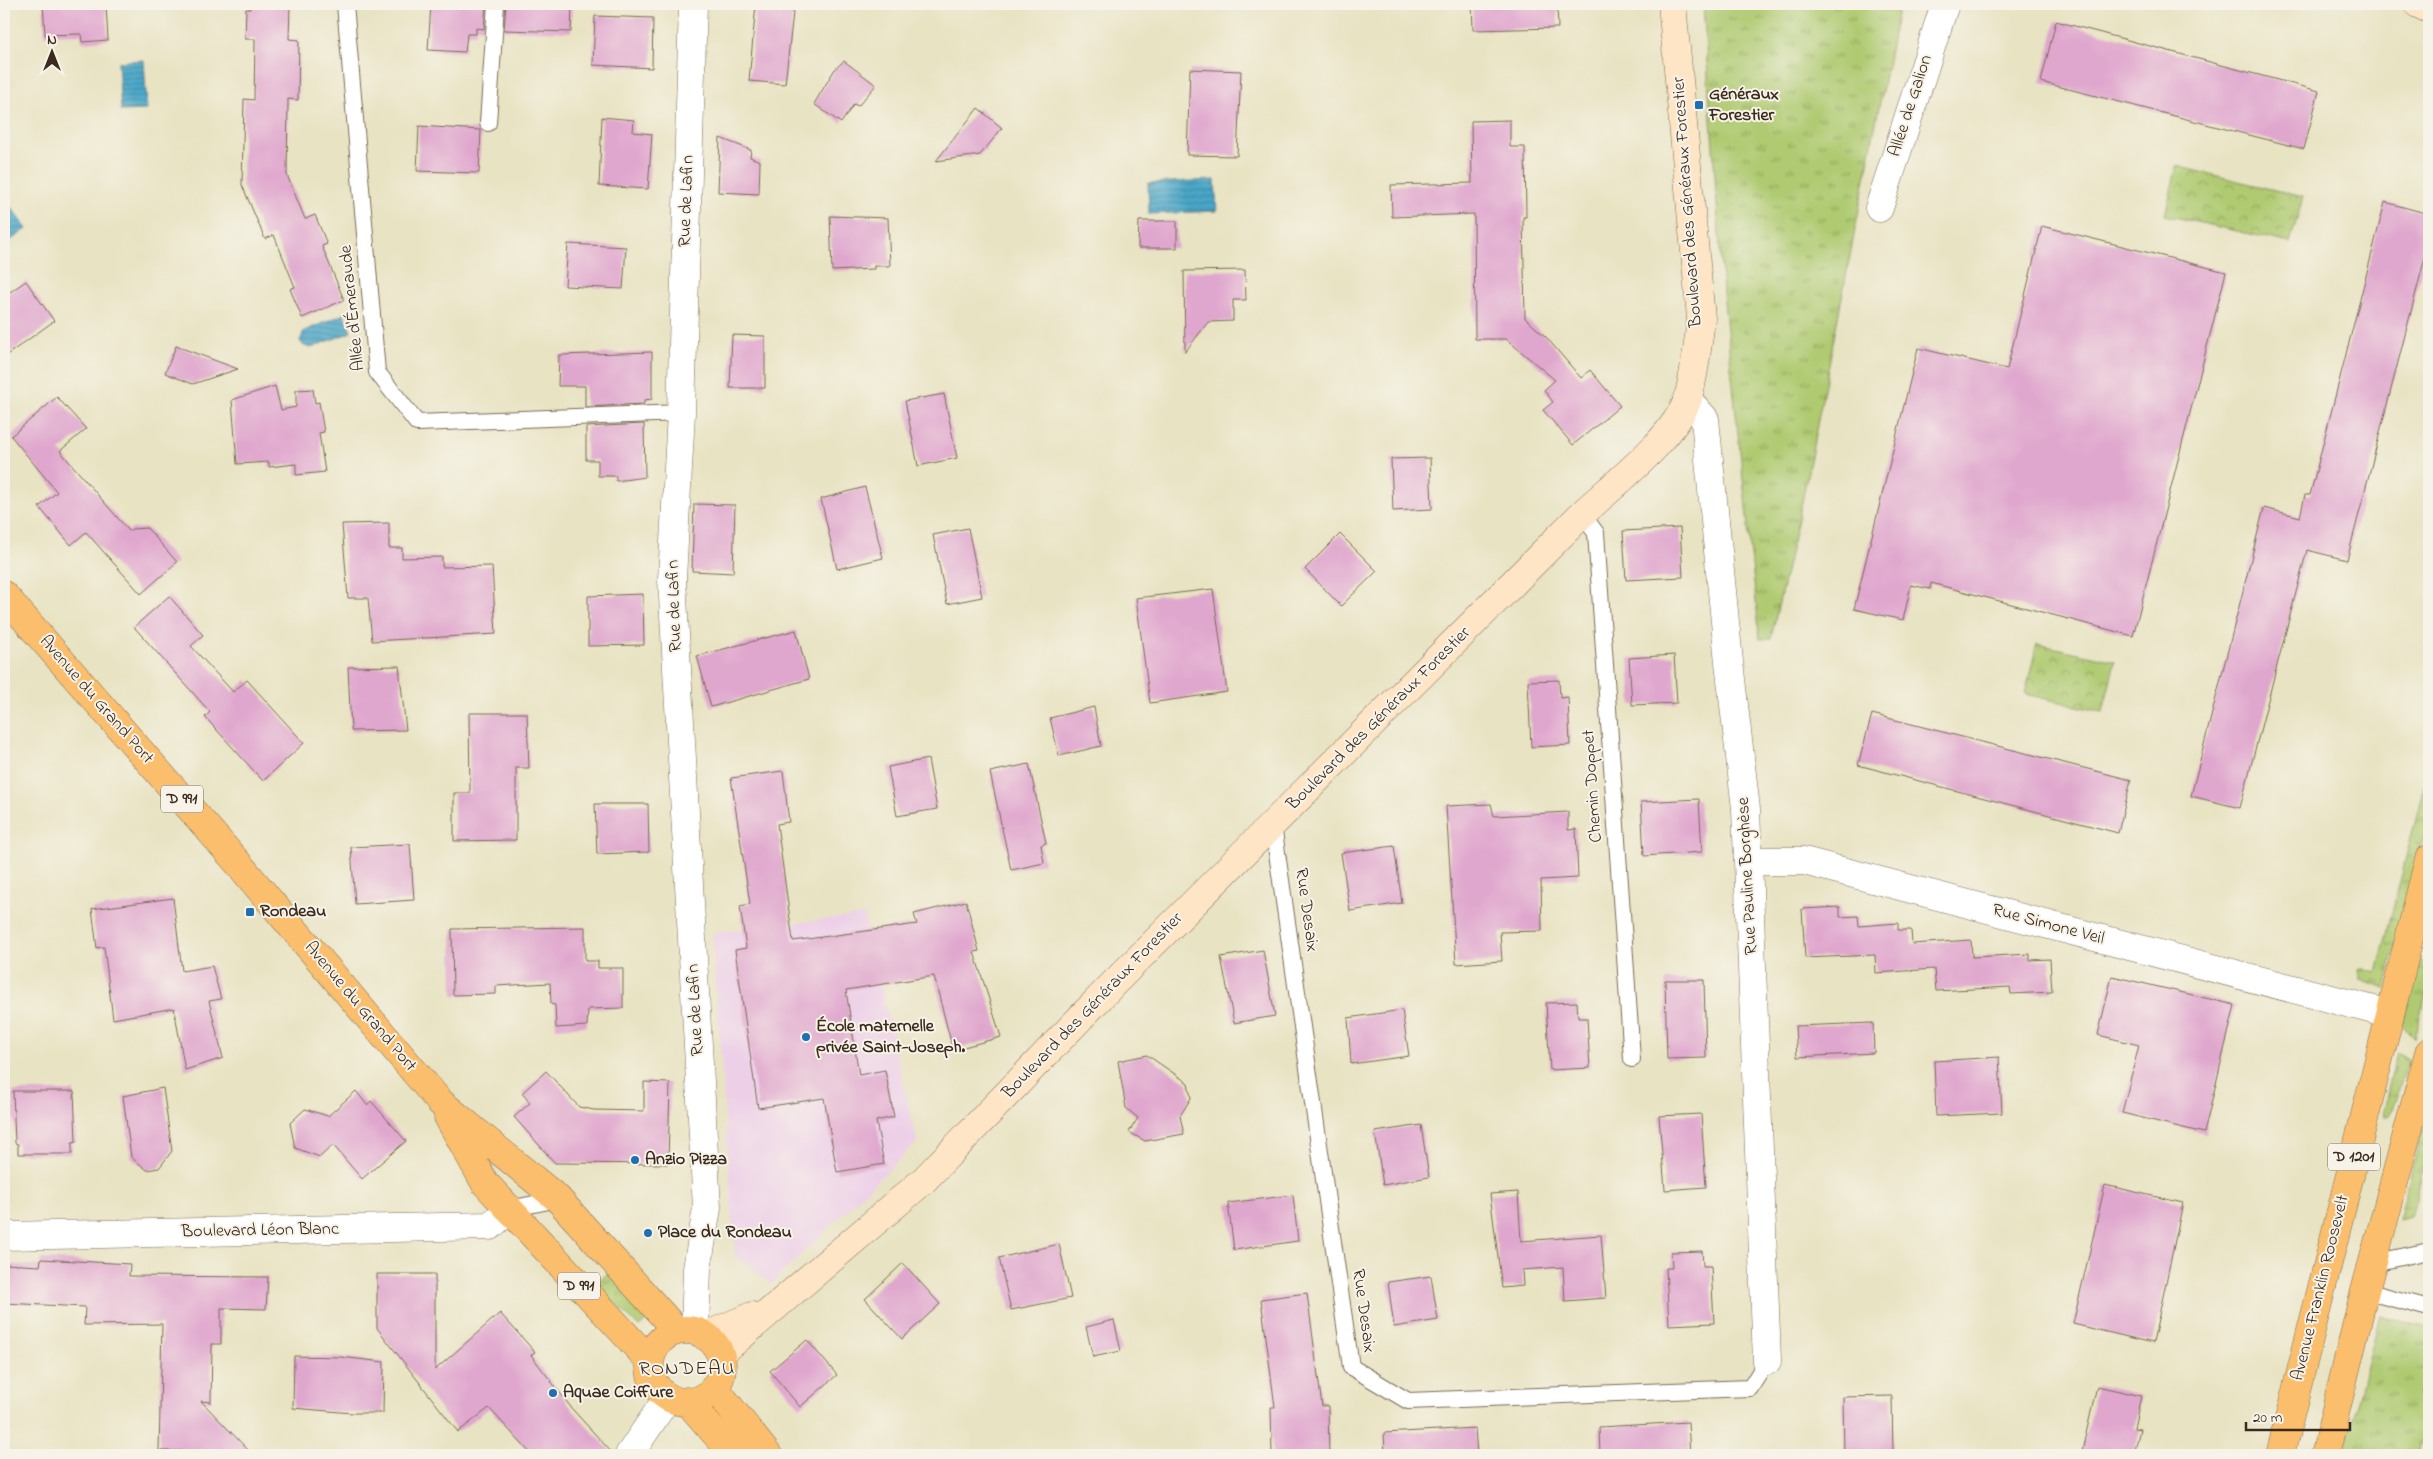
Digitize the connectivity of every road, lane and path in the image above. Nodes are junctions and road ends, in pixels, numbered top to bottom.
1 (345, 4) edge
2 (496, 4) edge
3 (693, 4) edge
4 (1672, 4) edge
5 (1945, 4) edge
6 (2418, 4) edge
7 (2429, 9) edge
8 (488, 123) dead end
9 (1879, 208) dead end
10 (1687, 399) junction
11 (681, 413) junction
12 (1582, 514) junction
13 (4, 595) edge
14 (1273, 825) junction
15 (2429, 858) edge
16 (1748, 861) junction
17 (2389, 1014) junction
18 (1632, 1059) dead end
19 (2427, 1067) edge
20 (440, 1102) junction
21 (558, 1200) junction
22 (510, 1209) junction
23 (4, 1236) edge
24 (2429, 1251) edge
25 (2373, 1263) junction
26 (2365, 1291) junction
27 (2429, 1308) edge
28 (699, 1338) junction
29 (650, 1361) junction
30 (1768, 1361) joint
31 (714, 1387) junction
32 (677, 1399) junction
33 (629, 1455) edge
34 (734, 1455) edge
35 (768, 1455) edge
36 (2280, 1455) edge
37 (2325, 1455) edge

1 - 11 lane, Allée d'Émeraude
2 - 8 lane
3 - 11 street, Rue de Lafin
4 - 10 street, Boulevard des Généraux Forestier
5 - 9 street, Allée de Galion
6 - 7 street
10 - 12 street, Boulevard des Généraux Forestier
10 - 16 street, Rue Pauline Borghèse
11 - 28 street, Rue de Lafin
12 - 14 street, Boulevard des Généraux Forestier
12 - 18 lane, Chemin Doppet
13 - 20 main road, Avenue du Grand Port / D 991
14 - 28 street, Boulevard des Généraux Forestier
14 - 30 lane, Rue Desaix
15 - 17 main road, Avenue Franklin Roosevelt / D 1201
16 - 17 street, Rue Simone Veil
16 - 30 street, Rue Pauline Borghèse
17 - 36 main road, Avenue Franklin Roosevelt / D 1201
19 - 25 main road, D 1201
20 - 21 main road, Avenue du Grand Port / D 991
20 - 22 main road, Avenue du Grand Port / D 991
21 - 22 lane
21 - 28 main road, D 991
22 - 23 street, Boulevard Léon Blanc
22 - 29 main road, D 991
24 - 25 lane
25 - 26 main road, D 1201
26 - 27 lane
26 - 37 main road, D 1201
28 - 29 main road
28 - 31 main road
29 - 32 main road
31 - 32 main road
31 - 35 main road
32 - 33 street
32 - 34 main road

